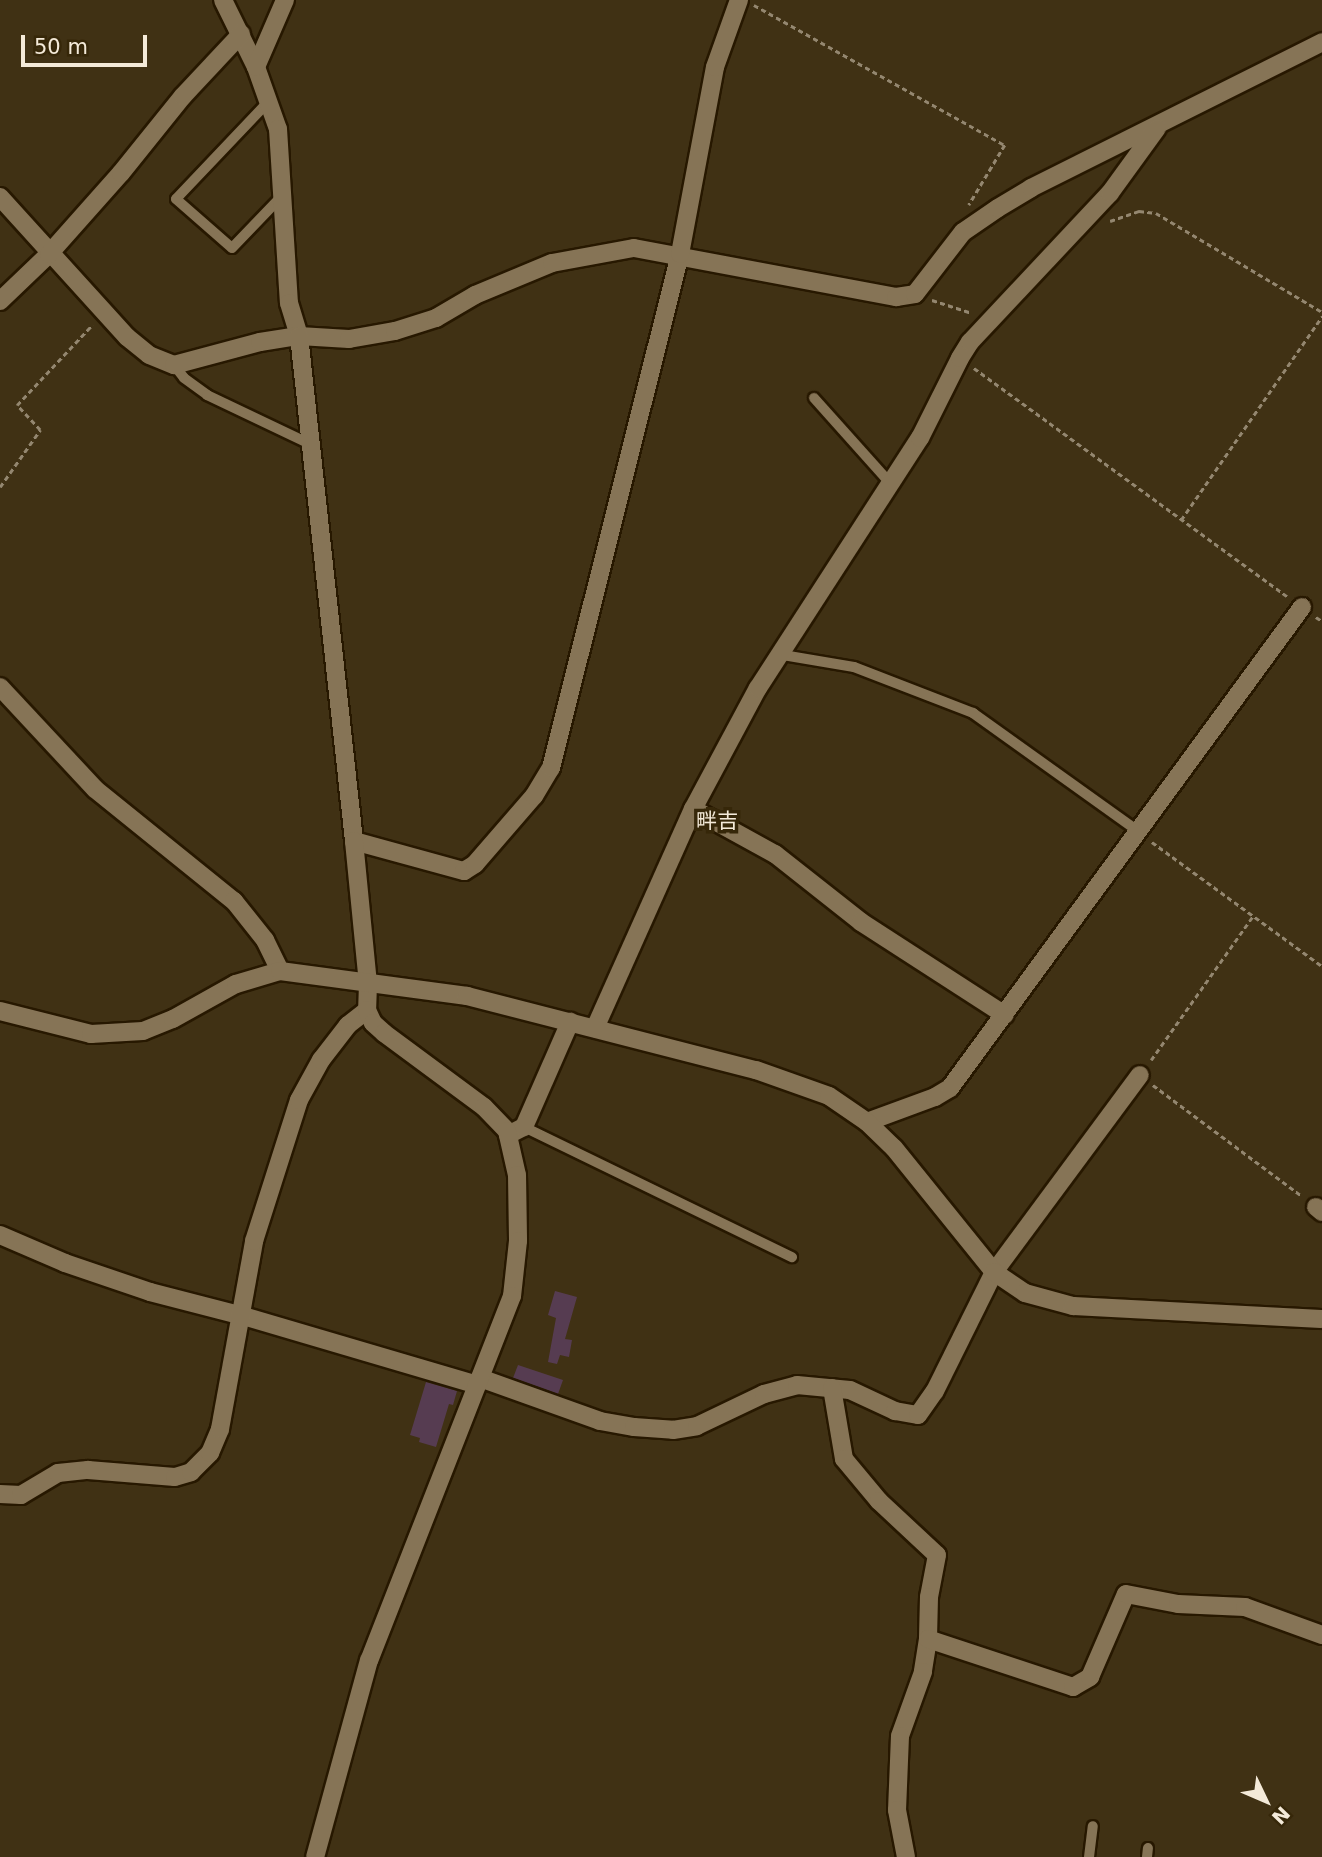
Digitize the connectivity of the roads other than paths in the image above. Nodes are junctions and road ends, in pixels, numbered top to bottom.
1 (223, 0) edge
2 (285, 0) edge
3 (739, 0) edge
4 (241, 34) junction
5 (1322, 43) edge
6 (256, 67) junction
7 (270, 101) junction
8 (1159, 126) junction
9 (0, 197) edge
10 (280, 198) junction
11 (49, 254) junction
12 (680, 254) junction
13 (0, 301) edge
14 (299, 336) junction
15 (174, 365) junction
16 (814, 398) dead end
17 (310, 444) junction
18 (891, 484) junction
19 (1303, 607) road end
20 (777, 654) junction
21 (0, 687) edge
22 (693, 809) junction
23 (1139, 832) junction
24 (354, 841) junction
25 (280, 971) junction
26 (368, 984) junction
27 (368, 1010) junction
28 (0, 1011) edge
29 (1005, 1015) junction
30 (570, 1022) junction
31 (595, 1028) junction
32 (1140, 1075) road end
33 (867, 1122) junction
34 (516, 1131) junction
35 (0, 1235) edge
36 (792, 1256) dead end
37 (994, 1272) junction
38 (243, 1316) junction
39 (1322, 1320) edge
40 (479, 1382) junction
41 (832, 1388) junction
42 (0, 1494) edge
43 (1322, 1635) edge
44 (928, 1639) junction
45 (1093, 1826) dead end
46 (315, 1857) edge
47 (906, 1857) edge
48 (1089, 1857) edge

1 - 4 street
2 - 6 street
3 - 12 street
4 - 6 street
4 - 11 street
5 - 8 street
6 - 7 street
7 - 10 street
7 - 10 lane
8 - 12 street
8 - 18 street
9 - 11 street
10 - 14 street
11 - 13 street
11 - 15 street
12 - 14 street
12 - 24 street
14 - 15 street
14 - 17 street
15 - 17 lane
16 - 18 lane
17 - 24 street
18 - 20 street
19 - 23 street
20 - 22 street
20 - 23 lane
21 - 25 street
22 - 29 street
22 - 31 street
23 - 29 street
24 - 26 street
25 - 26 street
25 - 28 street
26 - 27 street
26 - 30 street
27 - 34 street
27 - 38 street
29 - 33 street
30 - 31 street
30 - 34 street
31 - 33 street
32 - 37 street
33 - 37 street
34 - 36 lane
34 - 40 street
35 - 38 street
37 - 39 street
37 - 41 street
38 - 40 street
38 - 42 street
40 - 41 street
40 - 46 street
41 - 44 street
43 - 44 street
44 - 47 street
45 - 48 lane

